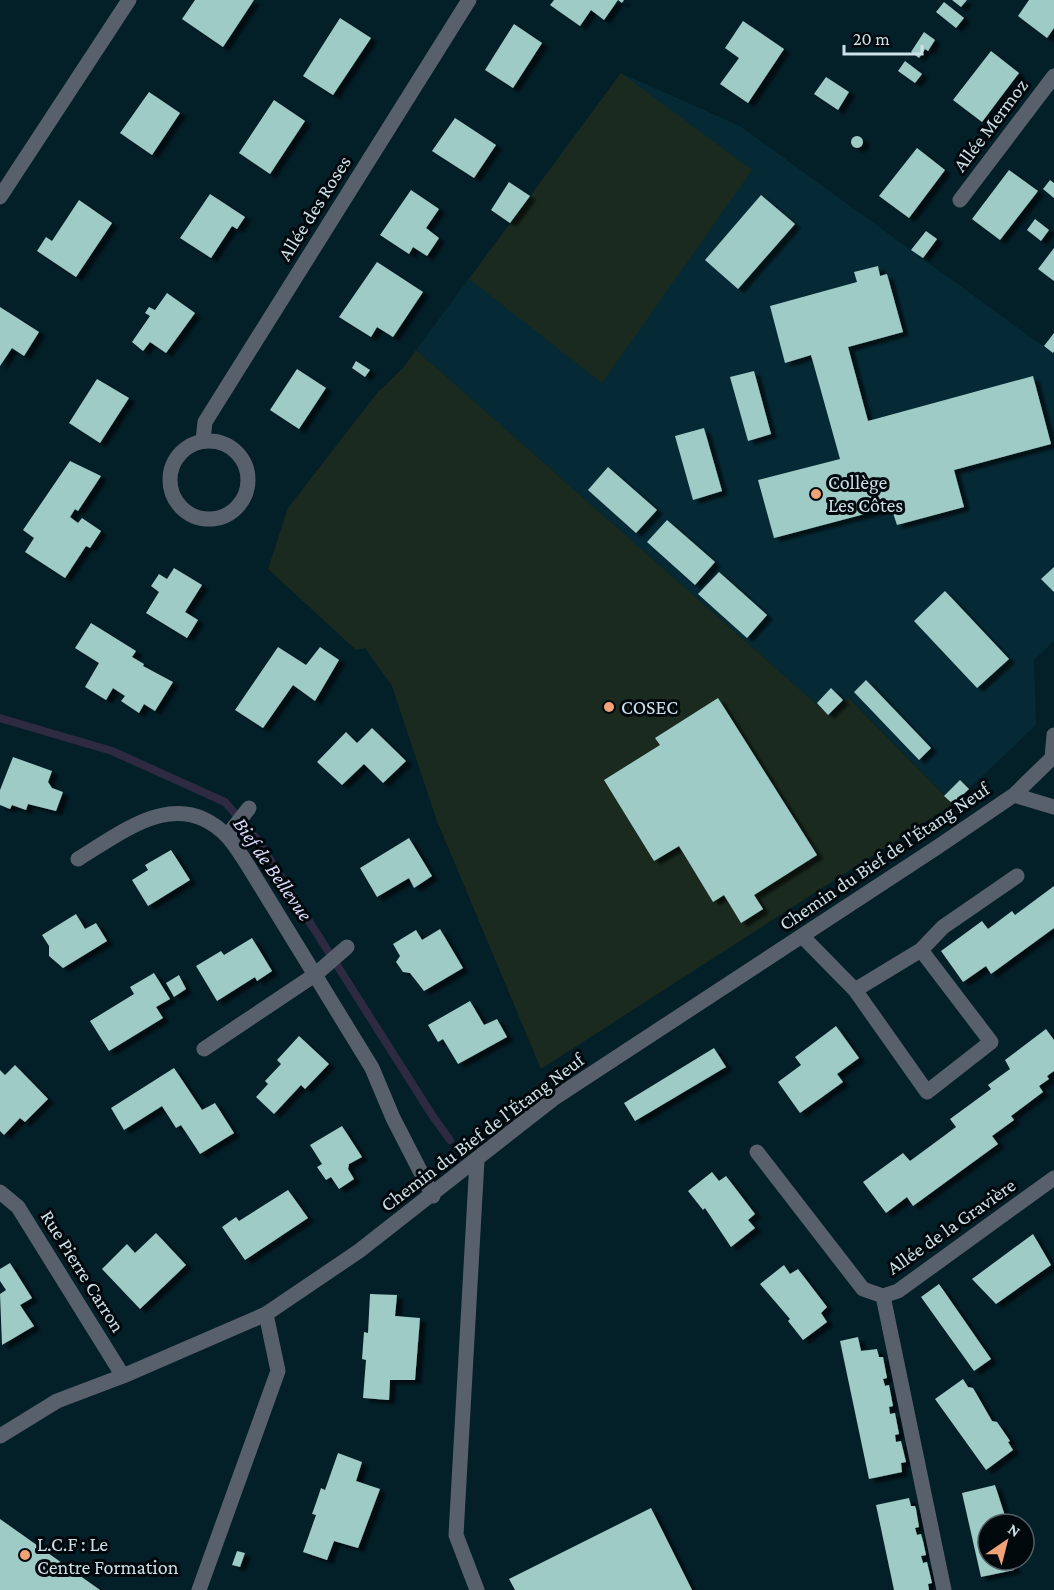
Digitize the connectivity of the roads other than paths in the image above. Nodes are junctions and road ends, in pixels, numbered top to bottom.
1 (129, 0) edge
2 (469, 0) edge
3 (1054, 76) edge
4 (0, 197) edge
5 (960, 200) dead end
6 (203, 440) junction
7 (1054, 735) edge
8 (1053, 757) edge
9 (1014, 795) junction
10 (1054, 807) edge
11 (249, 808) dead end
12 (227, 836) junction
13 (78, 859) dead end
14 (1017, 876) dead end
15 (802, 936) junction
16 (347, 947) dead end
17 (921, 950) junction
18 (316, 975) junction
19 (855, 990) junction
20 (204, 1049) dead end
21 (757, 1152) dead end
22 (477, 1160) junction
23 (1054, 1178) edge
24 (0, 1192) edge
25 (433, 1196) junction
26 (884, 1296) junction
27 (266, 1314) junction
28 (123, 1376) junction
29 (0, 1436) edge
30 (199, 1590) edge
31 (477, 1590) edge
32 (944, 1590) edge

1 - 4 street
2 - 6 street, Allée des Roses
3 - 5 street, Allée Mermoz
6 - 6 street
7 - 8 street
8 - 9 street, Chemin du Bief de l'Étang Neuf
9 - 10 street
9 - 15 street, Chemin du Bief de l'Étang Neuf
11 - 12 street
12 - 13 street
12 - 18 street
14 - 17 street
15 - 19 street
15 - 22 street, Chemin du Bief de l'Étang Neuf
16 - 18 street
17 - 19 street
17 - 19 street
18 - 20 street
18 - 25 street
21 - 26 street, Allée de la Gravière
22 - 25 street, Chemin du Bief de l'Étang Neuf
22 - 31 street
23 - 26 street, Allée de la Gravière
24 - 28 street, Rue Pierre Carron
25 - 27 street, Chemin du Bief de l'Étang Neuf
26 - 32 street
27 - 28 street, Chemin du Bief de l'Étang Neuf
27 - 30 street
28 - 29 street, Chemin du Bief de l'Étang Neuf

